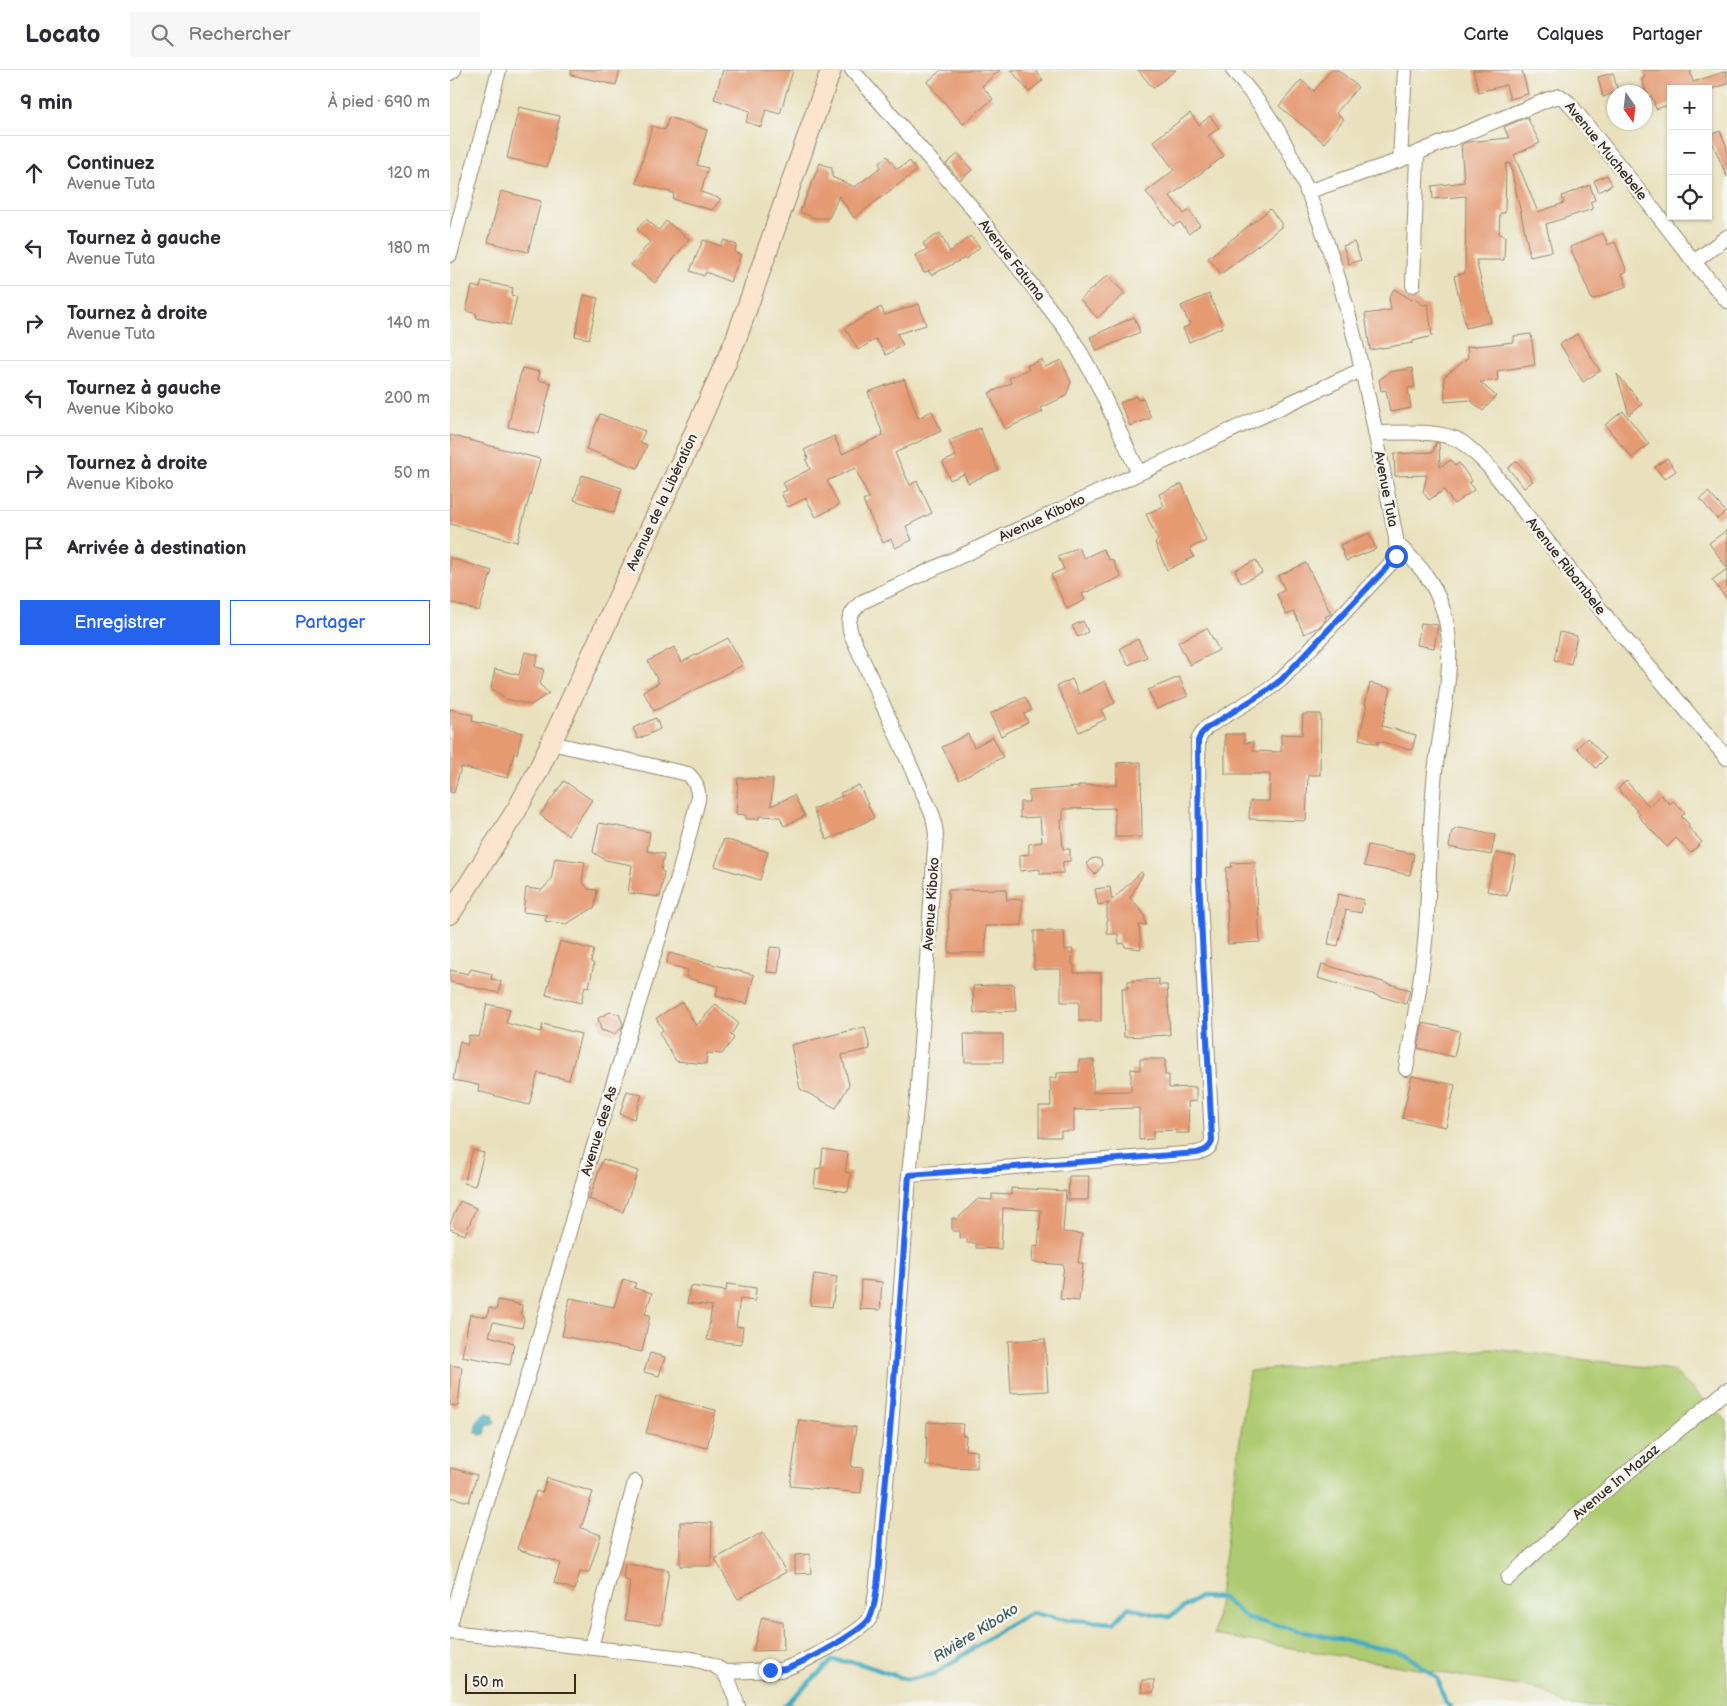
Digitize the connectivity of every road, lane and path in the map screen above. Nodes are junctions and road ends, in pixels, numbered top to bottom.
1 (454, 70) edge
2 (499, 70) edge
3 (831, 70) edge
4 (852, 70) edge
5 (1233, 70) edge
6 (1405, 70) edge
7 (450, 73) edge
8 (1416, 153) junction
9 (1400, 160) junction
10 (1307, 192) junction
11 (1727, 238) edge
12 (450, 255) edge
13 (1694, 262) junction
14 (1413, 285) dead end
15 (1727, 301) edge
16 (1362, 370) junction
17 (1375, 433) junction
18 (1139, 473) junction
19 (1396, 543) junction
20 (551, 743) junction
21 (1727, 758) edge
22 (450, 914) edge
23 (1406, 1069) dead end
24 (909, 1175) junction
25 (1727, 1390) edge
26 (635, 1482) dead end
27 (1508, 1578) dead end
28 (450, 1624) edge
29 (450, 1632) edge
30 (591, 1647) junction
31 (725, 1672) junction
32 (738, 1706) edge

1 - 7 street
2 - 12 street
3 - 20 street, Avenue de la Libération
4 - 18 street, Avenue Fatuma
5 - 10 street, Avenue Tuta
6 - 9 street
8 - 9 street, Avenue Muchebele
8 - 13 street, Avenue Muchebele
8 - 14 street
9 - 10 street, Avenue Muchebele
10 - 16 street, Avenue Tuta
11 - 13 street
13 - 15 street, Avenue Muchebele
16 - 17 street, Avenue Tuta
16 - 18 street, Avenue Kiboko
17 - 19 street, Avenue Tuta
17 - 21 street, Avenue Ribambele
18 - 24 street, Avenue Kiboko
19 - 23 street
19 - 24 street, Avenue Tuta
20 - 22 street, Avenue de la Libération
20 - 28 street, Avenue des As
24 - 31 street, Avenue Kiboko
25 - 27 street, Avenue In Mazaz
26 - 30 street
29 - 30 street
30 - 31 street
31 - 32 street

